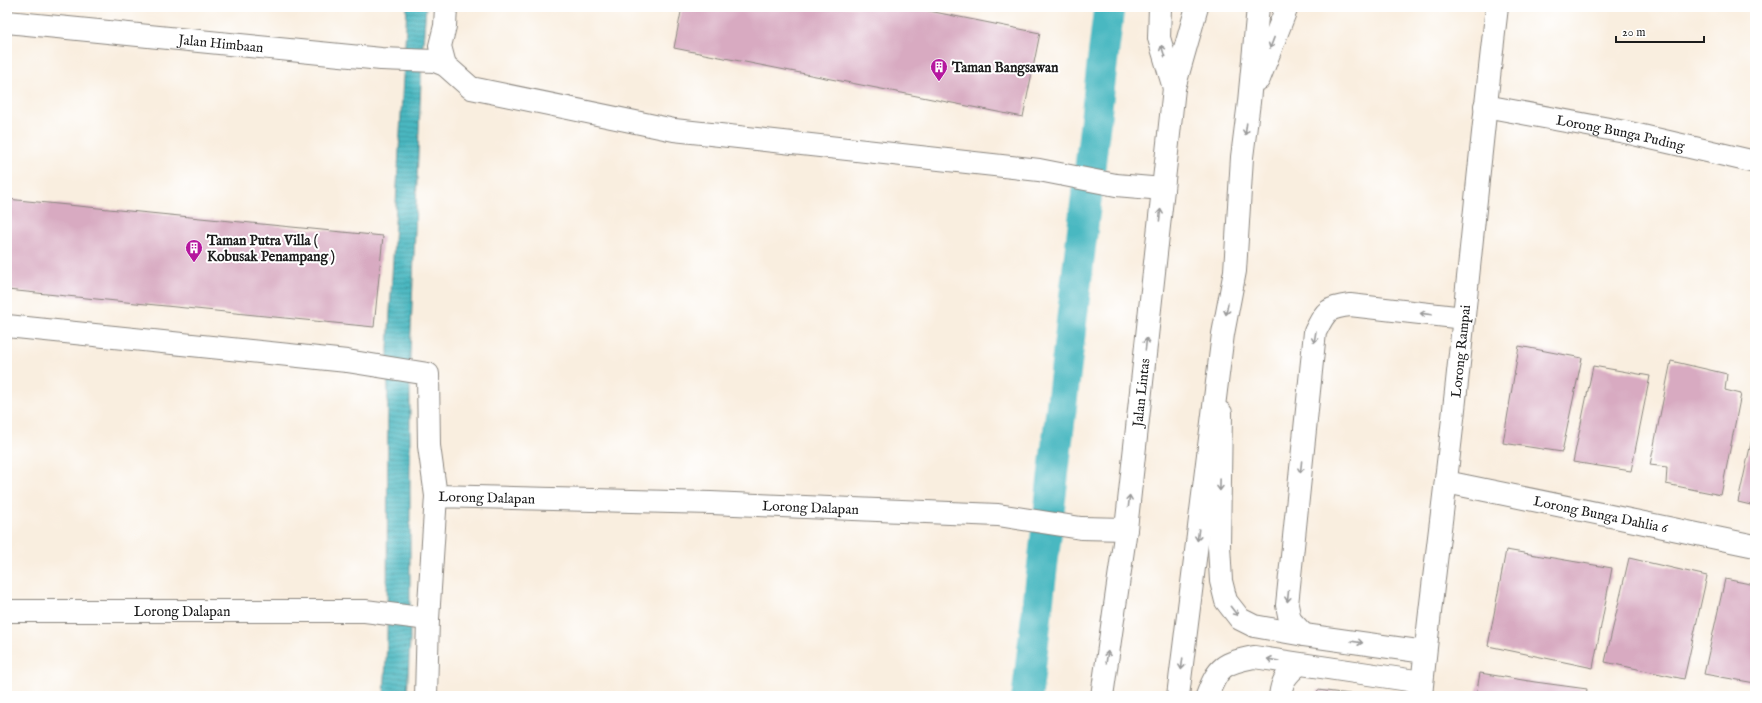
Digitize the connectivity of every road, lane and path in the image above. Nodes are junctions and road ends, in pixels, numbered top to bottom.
1 (446, 7) edge
2 (1160, 7) edge
3 (1197, 7) edge
4 (1258, 7) edge
5 (1287, 7) edge
6 (1497, 7) edge
7 (7, 22) edge
8 (440, 63) junction
9 (1174, 88) junction
10 (1250, 102) junction
11 (1485, 106) junction
12 (1755, 162) edge
13 (1163, 189) junction
14 (1464, 318) junction
15 (7, 326) edge
16 (1223, 334) junction
17 (1446, 482) junction
18 (436, 496) junction
19 (1126, 529) junction
20 (1755, 546) edge
21 (7, 611) edge
22 (428, 618) junction
23 (1304, 635) junction
24 (1425, 652) junction
25 (1298, 665) junction
26 (1421, 689) edge
27 (426, 696) edge
28 (1102, 696) edge
29 (1178, 696) edge
30 (1207, 696) edge
31 (1280, 696) edge

1 - 8 main road
9 -> 2 main road, Jalan Lintas
3 - 9 main road, Jalan Lintas
4 - 10 main road
5 -> 10 main road
6 - 11 main road, Lorong Rampai
7 - 8 main road, Jalan Himbaan
8 - 13 main road
9 - 13 main road, Jalan Lintas
10 -> 16 main road
11 - 12 main road, Lorong Bunga Puding
11 - 14 main road, Lorong Rampai
19 -> 13 main road, Jalan Lintas
14 - 17 main road, Lorong Rampai
14 -> 23 main road
15 - 18 main road
16 -> 23 main road
16 -> 29 main road
17 - 20 main road, Lorong Bunga Dahlia 6
17 - 24 main road, Lorong Rampai
18 - 19 main road, Lorong Dalapan
18 - 22 main road, Lorong Dalapan
28 -> 19 main road, Jalan Lintas
21 - 22 main road, Lorong Dalapan
22 - 27 main road
23 -> 24 main road
24 - 26 main road, Lorong Rampai
25 - 26 main road
25 -> 30 main road
25 - 31 main road

